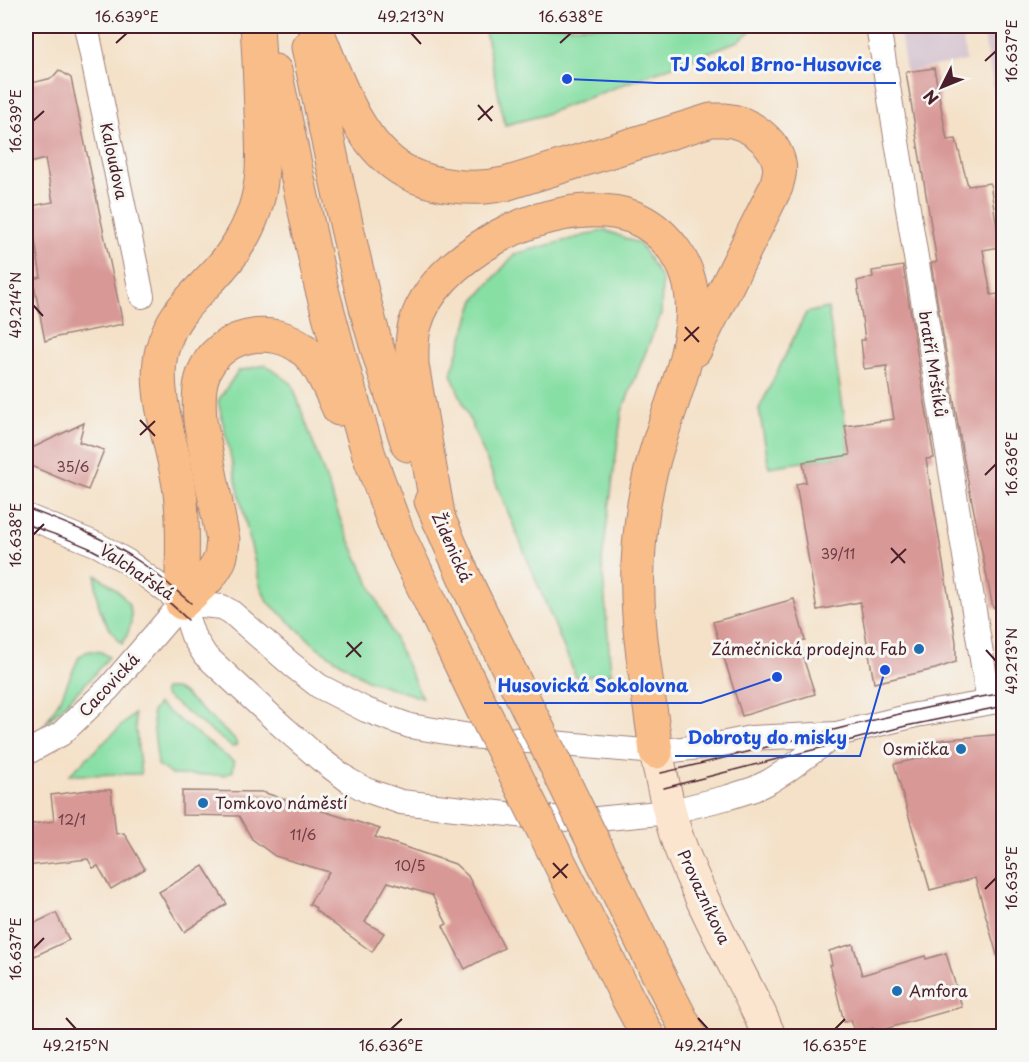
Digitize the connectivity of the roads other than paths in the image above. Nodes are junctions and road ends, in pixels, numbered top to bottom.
1 (86, 26) edge
2 (257, 26) edge
3 (265, 26) edge
4 (303, 26) edge
5 (315, 26) edge
6 (878, 26) edge
7 (142, 296) dead end
8 (677, 388) junction
9 (26, 516) edge
10 (439, 520) junction
11 (398, 534) junction
12 (182, 603) junction
13 (996, 701) edge
14 (837, 734) junction
15 (656, 752) junction
16 (26, 753) edge
17 (669, 812) junction
18 (648, 1036) edge
19 (690, 1036) edge
20 (769, 1036) edge

1 - 7 street, Kaloudova
2 - 12 highway
3 - 11 highway
4 - 10 highway, Židenická
5 - 8 highway
6 - 13 street, bratří Mrštíků
8 - 10 highway
8 - 15 highway
9 - 12 street, Valchařská
10 - 19 highway, Židenická, bridge
11 - 12 highway
11 - 18 highway, bridge
12 - 15 street
12 - 16 street, Cacovická
12 - 17 street
13 - 14 street
14 - 15 street
14 - 17 street
15 - 17 main road, Provazníkova
17 - 20 main road, Provazníkova

